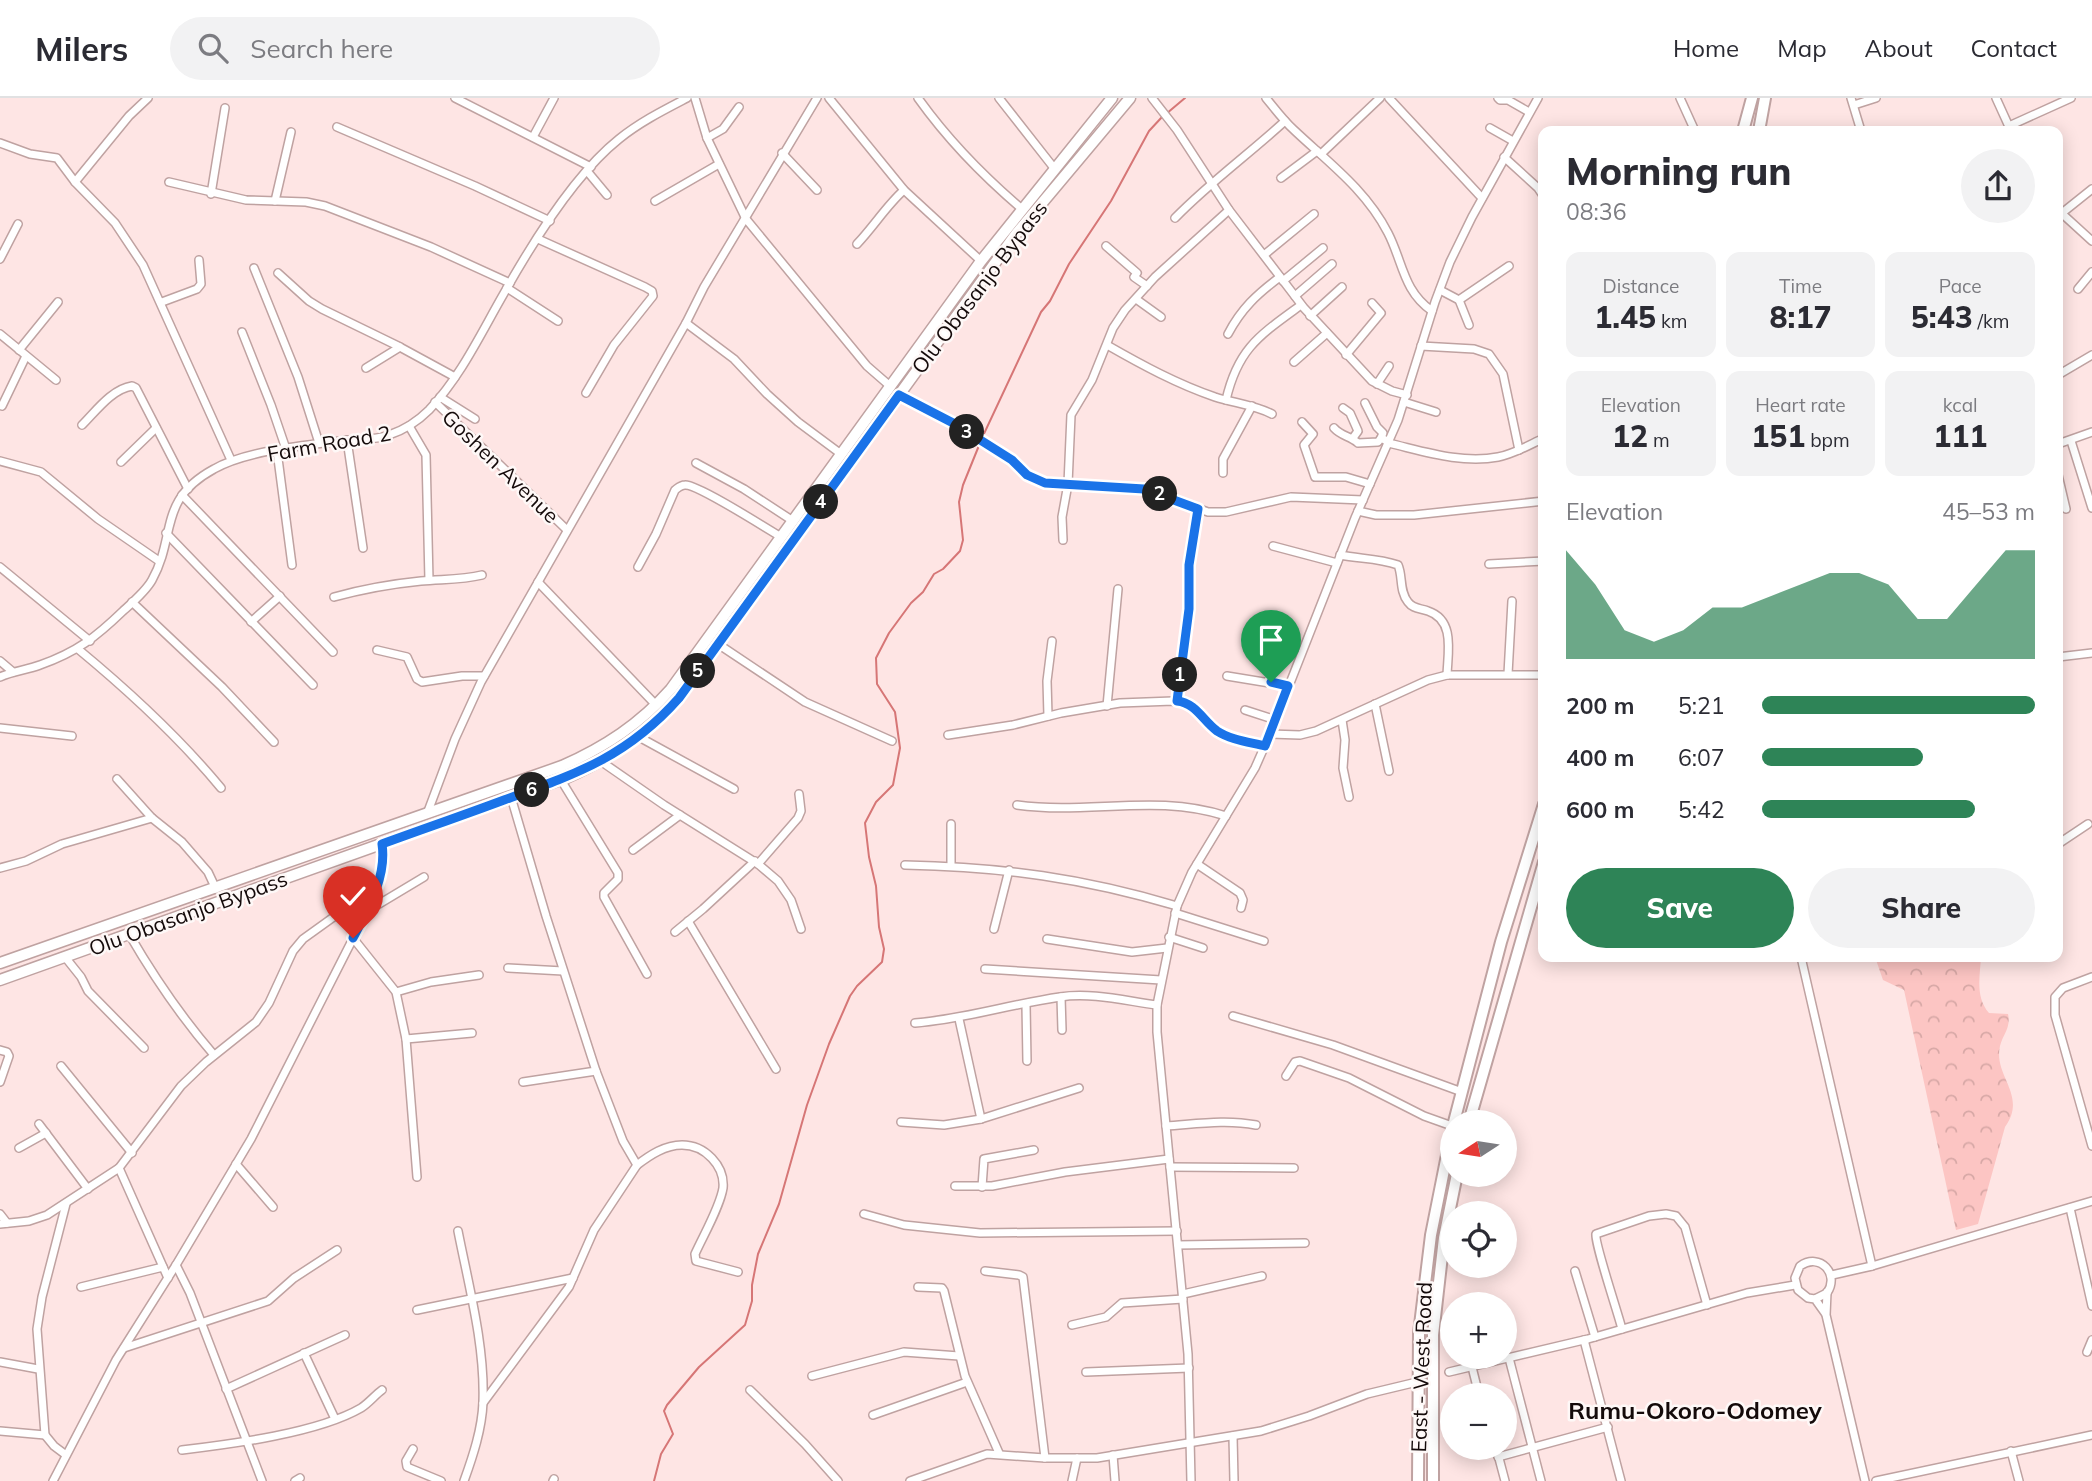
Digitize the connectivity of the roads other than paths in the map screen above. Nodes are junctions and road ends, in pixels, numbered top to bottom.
1 (455, 98) edge
2 (554, 98) edge
3 (687, 98) edge
4 (695, 98) edge
5 (817, 98) edge
6 (829, 98) edge
7 (918, 98) edge
8 (999, 98) edge
9 (1112, 98) edge
10 (1130, 98) edge
11 (1152, 98) edge
12 (1266, 98) edge
13 (1380, 98) edge
14 (1390, 98) edge
15 (1498, 98) edge
16 (1538, 98) edge
17 (1680, 98) edge
18 (1752, 98) edge
19 (1765, 98) edge
20 (1876, 98) edge
21 (1996, 98) edge
22 (2071, 98) edge
23 (145, 99) edge
24 (469, 101) edge
25 (1853, 102) edge
26 (739, 107) dead end
27 (225, 108) dead end
28 (1529, 112) junction
29 (1285, 121) junction
30 (1693, 126) edge
31 (1745, 126) edge
32 (1760, 126) edge
33 (1860, 126) edge
34 (2009, 126) edge
35 (2014, 126) edge
36 (337, 127) dead end
37 (1490, 128) dead end
38 (291, 132) dead end
39 (533, 137) junction
40 (707, 138) junction
41 (1513, 141) junction
42 (0, 143) edge
43 (1319, 152) junction
44 (782, 153) junction
45 (1504, 157) junction
46 (719, 164) junction
47 (1054, 168) junction
48 (589, 169) junction
49 (1282, 178) dead end
50 (75, 182) junction
51 (169, 182) dead end
52 (1211, 186) junction
53 (1538, 188) edge
54 (2092, 189) edge
55 (817, 190) dead end
56 (905, 190) junction
57 (211, 194) junction
58 (607, 195) dead end
59 (1482, 198) junction
60 (275, 201) junction
61 (655, 201) dead end
62 (1021, 209) junction
63 (2063, 209) edge
64 (1229, 211) junction
65 (1314, 214) dead end
66 (2063, 214) edge
67 (1175, 218) dead end
68 (746, 219) junction
69 (550, 221) junction
70 (18, 224) dead end
71 (538, 239) junction
72 (2092, 241) edge
73 (857, 244) dead end
74 (1106, 246) dead end
75 (1323, 248) dead end
76 (1264, 255) junction
77 (0, 259) edge
78 (199, 260) dead end
79 (981, 261) junction
80 (1332, 264) dead end
81 (1509, 266) dead end
82 (254, 268) dead end
83 (2092, 272) edge
84 (278, 273) dead end
85 (1282, 279) junction
86 (509, 286) junction
87 (1147, 286) junction
88 (1342, 287) dead end
89 (2078, 289) dead end
90 (1440, 290) junction
91 (1295, 296) junction
92 (1136, 299) junction
93 (1460, 300) junction
94 (58, 302) dead end
95 (162, 302) junction
96 (1372, 303) dead end
97 (1301, 305) junction
98 (1432, 311) junction
99 (1310, 316) junction
100 (1161, 317) dead end
101 (558, 320) dead end
102 (686, 323) junction
103 (1469, 325) dead end
104 (242, 332) dead end
105 (1327, 333) junction
106 (0, 334) edge
107 (1228, 334) dead end
108 (1107, 345) junction
109 (1421, 346) junction
110 (400, 347) junction
111 (19, 350) junction
112 (1346, 355) junction
113 (2092, 355) edge
114 (26, 356) junction
115 (1294, 362) dead end
116 (1388, 366) dead end
117 (366, 368) dead end
118 (2063, 371) edge
119 (455, 377) junction
120 (55, 380) dead end
121 (1377, 384) junction
122 (890, 386) junction
123 (586, 393) dead end
124 (899, 395) junction
125 (1405, 398) junction
126 (438, 400) junction
127 (1226, 400) junction
128 (1365, 403) dead end
129 (2, 406) dead end
130 (1252, 406) junction
131 (1343, 408) dead end
132 (1436, 412) dead end
133 (1272, 414) dead end
134 (475, 419) dead end
135 (1301, 422) dead end
136 (82, 425) dead end
137 (409, 426) junction
138 (156, 428) junction
139 (1334, 428) dead end
140 (2092, 432) edge
141 (1353, 438) junction
142 (1381, 438) junction
143 (347, 440) junction
144 (1538, 441) edge
145 (2071, 441) junction
146 (1389, 442) junction
147 (319, 443) junction
148 (2063, 443) edge
149 (286, 449) junction
150 (1519, 450) junction
151 (277, 451) junction
152 (841, 454) junction
153 (231, 460) junction
154 (0, 461) edge
155 (121, 462) dead end
156 (696, 463) dead end
157 (1223, 473) dead end
158 (1068, 484) junction
159 (1370, 484) junction
160 (185, 492) junction
161 (2063, 496) edge
162 (1363, 500) junction
163 (1538, 503) edge
164 (2092, 508) edge
165 (1198, 509) junction
166 (2066, 509) dead end
167 (1358, 511) junction
168 (793, 521) junction
169 (567, 530) junction
170 (166, 533) junction
171 (781, 537) junction
172 (1063, 540) dead end
173 (1273, 546) dead end
174 (363, 548) dead end
175 (1339, 559) junction
176 (159, 561) junction
177 (1538, 561) edge
178 (1489, 564) dead end
179 (292, 565) dead end
180 (638, 567) dead end
181 (0, 568) edge
182 (482, 575) dead end
183 (429, 580) junction
184 (538, 582) junction
185 (1118, 589) dead end
186 (279, 596) junction
187 (334, 597) dead end
188 (1512, 601) dead end
189 (132, 603) junction
190 (251, 622) junction
191 (90, 641) junction
192 (1052, 641) dead end
193 (718, 644) junction
194 (78, 649) junction
195 (377, 650) dead end
196 (333, 652) dead end
197 (2092, 653) edge
198 (2063, 656) edge
199 (0, 661) edge
200 (13, 672) junction
201 (1508, 674) junction
202 (1447, 675) junction
203 (1538, 675) edge
204 (484, 676) junction
205 (1227, 676) dead end
206 (0, 677) edge
207 (313, 685) dead end
208 (1288, 686) junction
209 (1177, 701) junction
210 (1375, 704) junction
211 (656, 705) junction
212 (1107, 706) junction
213 (1245, 710) dead end
214 (1048, 716) junction
215 (1276, 720) junction
216 (1342, 720) junction
217 (0, 729) edge
218 (1270, 734) junction
219 (948, 735) dead end
220 (72, 736) dead end
221 (639, 737) junction
222 (892, 741) dead end
223 (274, 742) dead end
224 (1265, 746) junction
225 (602, 762) junction
226 (1389, 771) dead end
227 (117, 779) dead end
228 (561, 780) junction
229 (221, 788) dead end
230 (734, 789) dead end
231 (799, 794) dead end
232 (511, 797) junction
233 (1349, 797) dead end
234 (1017, 805) dead end
235 (426, 814) junction
236 (680, 815) junction
237 (1226, 816) junction
238 (152, 818) junction
239 (950, 824) dead end
240 (1538, 824) edge
241 (2088, 824) dead end
242 (2063, 841) edge
243 (382, 844) junction
244 (633, 850) dead end
245 (757, 863) junction
246 (1197, 864) junction
247 (905, 865) dead end
248 (951, 866) junction
249 (0, 868) edge
250 (1009, 870) junction
251 (424, 877) dead end
252 (1538, 883) edge
253 (216, 889) junction
254 (373, 898) junction
255 (369, 907) junction
256 (1241, 908) dead end
257 (1176, 909) junction
258 (688, 921) junction
259 (801, 929) dead end
260 (994, 929) dead end
261 (675, 932) dead end
262 (129, 934) junction
263 (1170, 937) junction
264 (353, 938) junction
265 (1048, 939) dead end
266 (1264, 941) dead end
267 (1167, 948) junction
268 (1203, 948) dead end
269 (65, 957) junction
270 (1802, 962) edge
271 (0, 963) edge
272 (508, 968) dead end
273 (985, 970) dead end
274 (564, 971) junction
275 (647, 974) dead end
276 (479, 975) dead end
277 (2092, 977) edge
278 (0, 980) edge
279 (1161, 980) junction
280 (396, 992) junction
281 (1061, 997) junction
282 (1157, 1004) junction
283 (1026, 1005) junction
284 (1233, 1016) dead end
285 (960, 1018) junction
286 (915, 1023) dead end
287 (1062, 1030) dead end
288 (472, 1033) dead end
289 (407, 1039) junction
290 (144, 1048) dead end
291 (0, 1050) edge
292 (214, 1055) junction
293 (1027, 1061) dead end
294 (61, 1066) dead end
295 (776, 1069) dead end
296 (596, 1070) junction
297 (1286, 1076) dead end
298 (0, 1082) edge
299 (523, 1082) dead end
300 (1079, 1088) dead end
301 (1462, 1092) junction
302 (1457, 1110) edge
303 (1472, 1110) edge
304 (2088, 1115) edge
305 (981, 1119) junction
306 (901, 1122) dead end
307 (1440, 1122) edge
308 (39, 1124) dead end
309 (1256, 1125) dead end
310 (1166, 1126) junction
311 (46, 1133) junction
312 (2092, 1146) edge
313 (19, 1148) dead end
314 (1034, 1150) dead end
315 (132, 1153) junction
316 (1170, 1163) junction
317 (236, 1164) junction
318 (637, 1165) junction
319 (119, 1168) junction
320 (1294, 1168) dead end
321 (417, 1177) dead end
322 (1440, 1184) edge
323 (955, 1186) dead end
324 (982, 1187) junction
325 (1455, 1187) edge
326 (88, 1189) junction
327 (2092, 1201) edge
328 (66, 1203) junction
329 (273, 1208) dead end
330 (2070, 1208) junction
331 (0, 1214) edge
332 (864, 1214) dead end
333 (3, 1224) edge
334 (458, 1231) dead end
335 (1177, 1231) junction
336 (1305, 1243) dead end
337 (1178, 1245) junction
338 (337, 1250) dead end
339 (176, 1265) junction
340 (1871, 1266) junction
341 (163, 1267) junction
342 (985, 1271) dead end
343 (1575, 1271) dead end
344 (738, 1272) dead end
345 (1832, 1275) junction
346 (1262, 1276) dead end
347 (168, 1278) junction
348 (573, 1278) junction
349 (1795, 1284) junction
350 (918, 1286) dead end
351 (80, 1287) dead end
352 (1827, 1292) junction
353 (1183, 1297) junction
354 (471, 1299) junction
355 (1815, 1299) junction
356 (1707, 1305) junction
357 (2092, 1306) edge
358 (417, 1310) dead end
359 (1826, 1315) junction
360 (201, 1325) junction
361 (1072, 1325) dead end
362 (1622, 1329) junction
363 (345, 1335) dead end
364 (1595, 1337) junction
365 (1584, 1339) junction
366 (2092, 1340) edge
367 (124, 1349) junction
368 (2087, 1352) dead end
369 (303, 1353) junction
370 (960, 1356) junction
371 (1517, 1357) edge
372 (0, 1362) edge
373 (1189, 1368) junction
374 (38, 1369) junction
375 (1460, 1369) edge
376 (1512, 1369) edge
377 (1449, 1371) dead end
378 (1086, 1372) dead end
379 (812, 1376) dead end
380 (967, 1382) junction
381 (1417, 1382) junction
382 (226, 1389) junction
383 (382, 1390) dead end
384 (750, 1390) dead end
385 (483, 1403) junction
386 (873, 1415) dead end
387 (335, 1419) junction
388 (1608, 1427) junction
389 (0, 1431) edge
390 (45, 1435) junction
391 (2092, 1435) edge
392 (1233, 1436) junction
393 (246, 1441) junction
394 (1192, 1441) junction
395 (1532, 1448) junction
396 (181, 1450) dead end
397 (413, 1450) dead end
398 (2011, 1451) junction
399 (1517, 1452) edge
400 (999, 1453) junction
401 (66, 1455) junction
402 (1112, 1455) junction
403 (1045, 1458) junction
404 (1077, 1458) junction
405 (1500, 1460) edge
406 (53, 1481) edge
407 (262, 1481) edge
408 (442, 1481) edge
409 (464, 1481) edge
410 (838, 1481) edge
411 (910, 1481) edge
412 (1072, 1481) edge
413 (1115, 1481) edge
414 (1191, 1481) edge
415 (1234, 1481) edge
416 (1418, 1481) edge
417 (1433, 1481) edge
418 (1505, 1481) edge
419 (1541, 1481) edge
420 (1621, 1481) edge
421 (1865, 1481) edge
422 (1876, 1481) edge
423 (2019, 1481) edge

1 - 24 street
2 - 39 street
3 - 48 street, Farm Road 2
4 - 40 street
5 - 44 street
6 - 56 street
7 - 62 street
8 - 47 street
9 - 47 main road
10 - 124 main road, Olu Obasanjo Bypass
11 - 52 street
12 - 29 street
13 - 43 street
14 - 59 street
15 - 28 street
16 - 28 street
17 - 30 street
18 - 31 main road
19 - 32 main road
20 - 25 street
21 - 34 street
22 - 35 street
23 - 50 street
24 - 39 street
25 - 33 street
26 - 40 street
27 - 57 street
28 - 41 street
29 - 43 street
29 - 52 street
36 - 69 street
37 - 41 street
38 - 60 street
39 - 48 street
40 - 46 street
41 - 45 street
42 - 50 street
43 - 49 street
43 - 98 street
44 - 55 street
44 - 68 street
45 - 53 street
45 - 59 street
46 - 61 street
46 - 68 street
47 - 62 main road
48 - 58 street
48 - 69 street, Farm Road 2
50 - 95 street
51 - 57 street
52 - 64 street
52 - 67 street
54 - 63 street
56 - 73 street
56 - 79 street
57 - 60 street
59 - 90 street
60 - 86 street
62 - 79 main road
64 - 76 street
64 - 87 street
65 - 76 street
66 - 72 street
68 - 102 street
68 - 122 street
69 - 71 street, Farm Road 2
70 - 77 street
71 - 86 street, Farm Road 2
71 - 123 street
74 - 87 street
75 - 85 street
76 - 85 street
78 - 95 street
79 - 122 main road
80 - 91 street
81 - 93 street
82 - 147 street
83 - 89 street
84 - 110 street
85 - 91 street
85 - 107 street
86 - 101 street
86 - 119 street, Farm Road 2
87 - 92 street
88 - 99 street
90 - 93 street
90 - 98 street
91 - 97 street
92 - 100 street
92 - 108 street
93 - 103 street
94 - 111 street
95 - 153 street
96 - 112 street
97 - 99 street
97 - 127 street
98 - 109 street
99 - 105 street
102 - 152 street
102 - 169 street
104 - 149 street
105 - 112 street
105 - 115 street
106 - 111 street
108 - 127 street
108 - 158 street
109 - 125 street
109 - 150 street
110 - 117 street
110 - 119 street
111 - 114 street
112 - 121 street
113 - 118 street
114 - 120 street
114 - 129 street
116 - 121 street
119 - 126 street, Farm Road 2
121 - 125 street
122 - 152 main road
124 - 158 street
124 - 193 main road, Olu Obasanjo Bypass
125 - 132 street
125 - 146 street
126 - 134 street
126 - 137 street, Farm Road 2
126 - 169 street, Goshen Avenue
127 - 130 street
128 - 142 street
130 - 133 street
130 - 157 street
131 - 141 street
135 - 159 street
136 - 138 street
137 - 143 street, Farm Road 2
137 - 183 street
138 - 155 street
138 - 160 street
139 - 141 street
140 - 145 street
141 - 142 street
142 - 146 street
143 - 147 street, Farm Road 2
143 - 174 street
144 - 150 street
145 - 148 street
145 - 164 street
146 - 150 street
146 - 159 street
147 - 149 street, Farm Road 2
149 - 151 street, Farm Road 2
151 - 153 street, Farm Road 2
151 - 179 street
152 - 168 main road
153 - 160 street, Farm Road 2
154 - 176 street
156 - 168 street
158 - 165 street
158 - 172 street
159 - 162 street
160 - 170 street, Farm Road 2
160 - 186 street
161 - 166 street
162 - 165 street
162 - 167 street
163 - 167 street
165 - 209 street
167 - 175 street
168 - 171 main road
169 - 184 street
170 - 176 street, Farm Road 2
170 - 190 street
171 - 180 street
171 - 211 main road
173 - 175 street
175 - 202 street
175 - 208 street
176 - 189 street, Farm Road 2
177 - 178 street
181 - 191 street
182 - 183 street
183 - 187 street
184 - 204 street
184 - 211 street
185 - 212 street
186 - 190 street
186 - 196 street
188 - 201 street
189 - 191 street, Farm Road 2
189 - 223 street
190 - 207 street
191 - 194 street, Farm Road 2
192 - 214 street
193 - 221 main road, Olu Obasanjo Bypass
193 - 222 street
194 - 200 street, Farm Road 2
194 - 229 street
195 - 204 street
197 - 198 street
199 - 200 street
200 - 206 street, Farm Road 2
201 - 202 street
201 - 203 street
202 - 210 street
204 - 235 street
205 - 208 street
208 - 215 street
209 - 212 street
209 - 224 street
210 - 216 street
210 - 226 street
211 - 235 main road
212 - 214 street
213 - 215 street
214 - 219 street
215 - 218 street
216 - 218 street
216 - 233 street
217 - 220 street
218 - 224 street
221 - 225 main road, Olu Obasanjo Bypass
221 - 230 street
224 - 237 street
225 - 228 main road, Olu Obasanjo Bypass
225 - 236 street
227 - 238 street
228 - 232 main road, Olu Obasanjo Bypass
228 - 275 street
231 - 245 street
232 - 243 main road, Olu Obasanjo Bypass
232 - 274 street
234 - 237 street
235 - 253 main road
236 - 244 street
236 - 245 street
237 - 246 street
238 - 249 street
238 - 253 street
239 - 248 street
240 - 301 main road, East - West Road
241 - 242 street
243 - 254 street
243 - 262 main road, Olu Obasanjo Bypass
245 - 258 street
245 - 259 street
246 - 256 street
246 - 257 street
247 - 248 street
248 - 250 street
250 - 257 street
250 - 260 street
251 - 255 street
252 - 303 main road
253 - 271 main road
254 - 255 street
254 - 292 street
255 - 264 street
257 - 263 street
257 - 266 street
258 - 261 street
258 - 295 street
262 - 269 main road, Olu Obasanjo Bypass
262 - 292 street
263 - 267 street
263 - 268 street
264 - 280 street
264 - 317 street
265 - 267 street
267 - 279 street
269 - 278 main road, Olu Obasanjo Bypass
269 - 290 street
270 - 340 street
272 - 274 street
273 - 279 street
274 - 296 street
276 - 280 street
277 - 304 street
279 - 282 street
280 - 289 street
281 - 282 street
281 - 283 street
281 - 287 street
282 - 310 street
283 - 285 street
283 - 293 street
284 - 301 street
285 - 286 street
285 - 305 street
288 - 289 street
289 - 321 street
291 - 298 street
292 - 315 street
294 - 315 street
296 - 299 street
296 - 318 street
297 - 307 street
300 - 305 street
301 - 302 main road, East - West Road
304 - 312 street
305 - 306 street
308 - 311 street
309 - 310 street
310 - 316 street
311 - 313 street
311 - 326 street
314 - 324 street
315 - 319 street
316 - 320 street
316 - 324 street
316 - 335 street
317 - 329 street
317 - 339 street
318 - 344 street
318 - 348 street
319 - 326 street
319 - 341 street
322 - 381 main road, East - West Road
323 - 324 street
325 - 417 main road, East - West Road
326 - 328 street
327 - 330 street
328 - 333 street
328 - 374 street
330 - 340 street
330 - 357 street
331 - 333 street
332 - 335 street
334 - 354 street
335 - 337 street
336 - 337 street
337 - 353 street
338 - 360 street
339 - 347 street
339 - 360 street
340 - 345 street
341 - 347 street
341 - 351 street
342 - 403 street
343 - 364 street
345 - 349 street
345 - 352 street
346 - 353 street
347 - 367 street
348 - 354 street
348 - 385 street
349 - 355 street
349 - 356 street
350 - 370 street
352 - 355 street
352 - 359 street
353 - 361 street
353 - 373 street
354 - 358 street
354 - 385 street
355 - 359 street
356 - 362 street
356 - 362 street
359 - 421 street
360 - 367 street
360 - 382 street
362 - 364 street
363 - 369 street
364 - 365 street
365 - 371 street
365 - 388 street
366 - 368 street
367 - 401 street
369 - 382 street
369 - 387 street
370 - 379 street
370 - 380 street
372 - 374 street
373 - 378 street
373 - 394 street
374 - 390 street
375 - 377 street
376 - 395 street
380 - 386 street
380 - 400 street
381 - 392 street
381 - 416 main road, East - West Road
382 - 393 street
383 - 387 street
384 - 410 street
385 - 409 street
387 - 393 street
388 - 395 street
388 - 420 street
389 - 390 street
390 - 401 street
391 - 398 street
392 - 394 street
392 - 415 street
393 - 396 street
393 - 407 street
394 - 402 street
394 - 414 street
395 - 399 street
395 - 419 street
397 - 408 street
398 - 422 street
398 - 423 street
400 - 403 street
400 - 411 street
401 - 406 street
402 - 404 street
402 - 413 street
403 - 404 street
404 - 412 street
405 - 418 street

